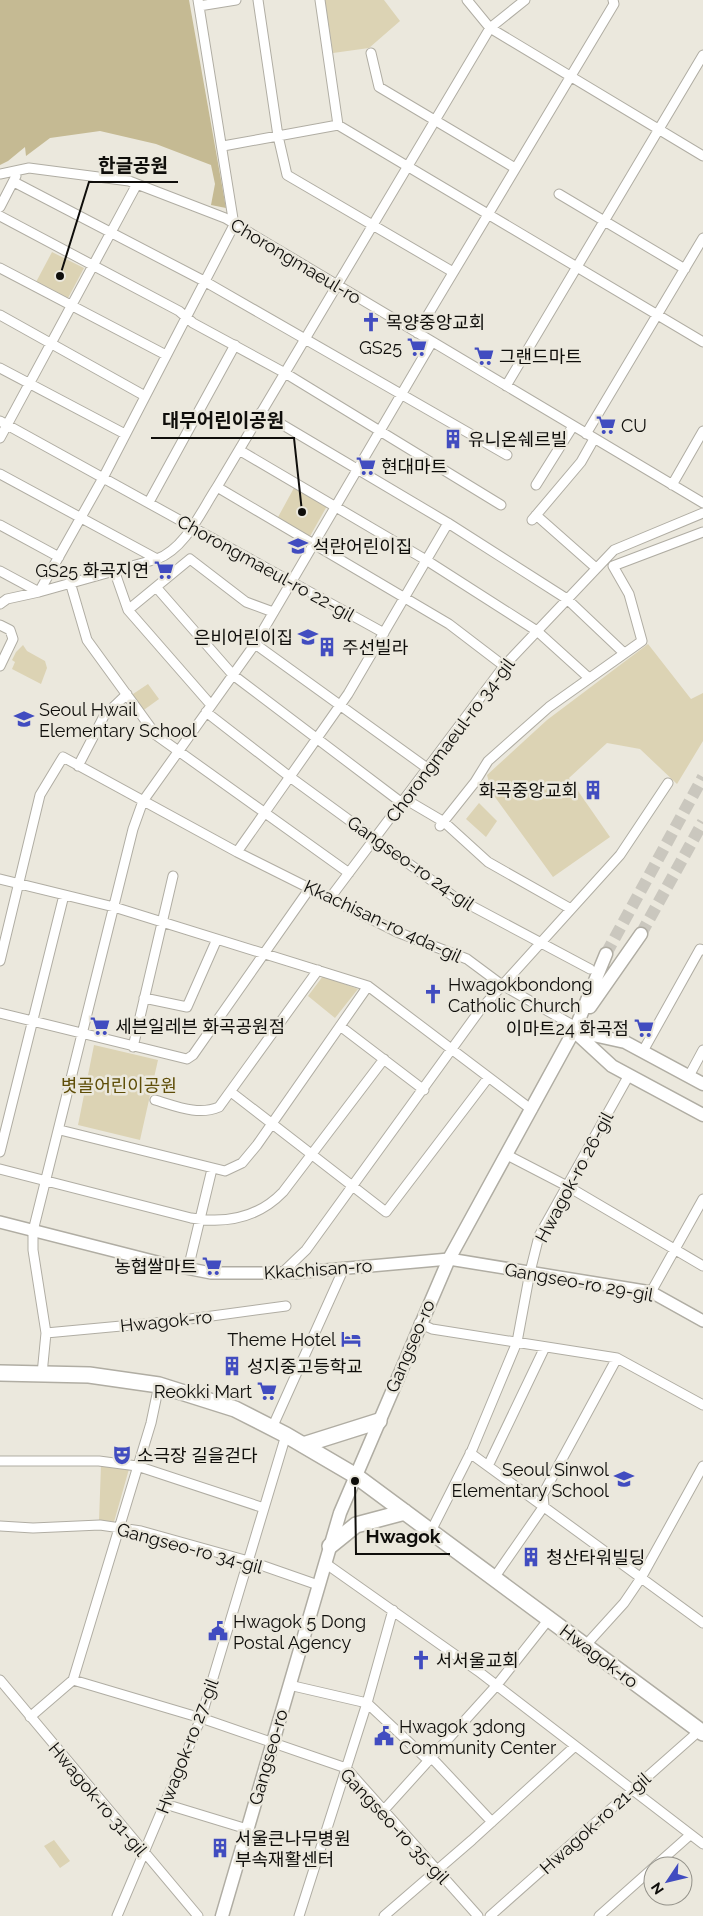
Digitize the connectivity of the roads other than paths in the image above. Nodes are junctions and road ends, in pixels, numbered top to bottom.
1 (236, 0) edge
2 (258, 0) edge
3 (320, 0) edge
4 (467, 0) edge
5 (525, 0) edge
6 (613, 0) edge
7 (199, 3) edge
8 (490, 28) junction
9 (371, 53) dead end
10 (703, 55) edge
11 (570, 77) junction
12 (435, 120) junction
13 (338, 125) junction
14 (659, 130) junction
15 (278, 136) junction
16 (223, 146) junction
17 (703, 156) edge
18 (407, 166) junction
19 (515, 168) junction
20 (19, 170) junction
21 (0, 174) edge
22 (14, 182) junction
23 (136, 184) junction
24 (559, 194) dead end
25 (0, 207) edge
26 (488, 214) junction
27 (0, 216) edge
28 (605, 221) junction
29 (234, 225) junction
30 (372, 226) junction
31 (110, 231) junction
32 (703, 238) edge
33 (91, 266) junction
34 (0, 268) edge
35 (577, 268) junction
36 (685, 269) junction
37 (453, 272) junction
38 (204, 281) junction
39 (336, 286) junction
40 (71, 305) junction
41 (0, 315) edge
42 (657, 315) junction
43 (185, 316) junction
44 (417, 333) junction
45 (305, 339) junction
46 (432, 342) junction
47 (701, 342) edge
48 (50, 343) junction
49 (235, 346) junction
50 (166, 355) junction
51 (0, 368) edge
52 (285, 373) junction
53 (29, 384) junction
54 (506, 386) junction
55 (401, 394) junction
56 (145, 396) junction
57 (261, 412) junction
58 (4, 423) edge
59 (573, 426) junction
60 (380, 430) junction
61 (703, 431) edge
62 (125, 434) junction
63 (590, 436) junction
64 (0, 438) edge
65 (239, 450) junction
66 (507, 455) dead end
67 (357, 469) junction
68 (0, 474) edge
69 (103, 478) junction
70 (536, 484) dead end
71 (672, 485) junction
72 (217, 487) junction
73 (149, 502) junction
74 (703, 503) edge
75 (501, 505) dead end
76 (335, 506) junction
77 (703, 513) edge
78 (81, 516) junction
79 (448, 523) junction
80 (0, 525) edge
81 (192, 525) junction
82 (703, 532) edge
83 (312, 544) junction
84 (59, 557) junction
85 (157, 559) junction
86 (606, 559) junction
87 (426, 560) junction
88 (613, 566) junction
89 (596, 568) junction
90 (114, 570) junction
91 (0, 571) edge
92 (70, 582) junction
93 (291, 582) junction
94 (156, 587) junction
95 (39, 592) junction
96 (404, 598) junction
97 (567, 599) junction
98 (0, 604) edge
99 (128, 610) junction
100 (273, 612) junction
101 (0, 625) edge
102 (537, 631) junction
103 (384, 633) junction
104 (255, 644) junction
105 (624, 653) junction
106 (0, 666) edge
107 (504, 666) junction
108 (232, 675) junction
109 (589, 678) junction
110 (126, 694) junction
111 (341, 704) junction
112 (208, 709) junction
113 (316, 740) junction
114 (178, 750) junction
115 (78, 766) junction
116 (427, 768) junction
117 (290, 777) junction
118 (668, 783) dead end
119 (143, 802) junction
120 (402, 803) junction
121 (265, 812) junction
122 (442, 824) junction
123 (374, 839) junction
124 (237, 852) junction
125 (348, 873) junction
126 (173, 876) dead end
127 (0, 879) edge
128 (19, 884) junction
129 (310, 888) junction
130 (64, 895) junction
131 (330, 898) junction
132 (114, 908) junction
133 (571, 909) junction
134 (162, 922) junction
135 (641, 934) tunnel mouth
136 (218, 939) junction
137 (540, 943) junction
138 (702, 949) edge
139 (266, 954) junction
140 (606, 954) tunnel mouth
141 (0, 961) edge
142 (590, 969) dead end
143 (318, 970) junction
144 (502, 985) junction
145 (368, 986) junction
146 (144, 998) junction
147 (0, 1013) edge
148 (31, 1021) junction
149 (340, 1026) junction
150 (575, 1029) junction
151 (82, 1034) junction
152 (133, 1047) junction
153 (703, 1050) edge
154 (452, 1051) junction
155 (643, 1051) junction
156 (384, 1059) junction
157 (629, 1075) junction
158 (689, 1076) junction
159 (488, 1078) junction
160 (703, 1084) edge
161 (424, 1090) junction
162 (231, 1092) junction
163 (155, 1100) dead end
164 (532, 1110) junction
165 (703, 1115) edge
166 (272, 1123) junction
167 (60, 1130) junction
168 (0, 1152) edge
169 (311, 1153) junction
170 (507, 1155) junction
171 (0, 1169) edge
172 (212, 1169) junction
173 (46, 1181) junction
174 (353, 1186) junction
175 (568, 1186) junction
176 (703, 1199) edge
177 (201, 1220) junction
178 (0, 1222) edge
179 (33, 1231) junction
180 (674, 1250) junction
181 (449, 1259) junction
182 (703, 1266) edge
183 (188, 1268) junction
184 (344, 1268) junction
185 (530, 1272) junction
186 (282, 1273) junction
187 (651, 1292) junction
188 (286, 1306) dead end
189 (703, 1321) edge
190 (420, 1324) junction
191 (46, 1333) junction
192 (517, 1342) junction
193 (545, 1347) junction
194 (617, 1358) junction
195 (0, 1373) edge
196 (42, 1374) junction
197 (159, 1385) junction
198 (703, 1405) edge
199 (378, 1421) junction
200 (272, 1428) junction
201 (286, 1435) junction
202 (303, 1445) junction
203 (470, 1453) junction
204 (0, 1461) edge
205 (137, 1466) junction
206 (488, 1466) junction
207 (703, 1466) edge
208 (356, 1476) junction
209 (544, 1506) junction
210 (264, 1508) junction
211 (405, 1512) junction
212 (0, 1526) edge
213 (118, 1528) junction
214 (431, 1531) junction
215 (330, 1546) junction
216 (248, 1562) junction
217 (325, 1563) junction
218 (494, 1578) junction
219 (641, 1578) junction
220 (318, 1585) junction
221 (393, 1610) junction
222 (549, 1619) junction
223 (702, 1619) edge
224 (585, 1646) junction
225 (0, 1680) edge
226 (73, 1680) junction
227 (289, 1685) junction
228 (496, 1686) junction
229 (367, 1703) junction
230 (30, 1716) junction
231 (201, 1718) junction
232 (701, 1732) edge
233 (273, 1742) junction
234 (574, 1747) junction
235 (430, 1759) junction
236 (346, 1768) junction
237 (632, 1790) junction
238 (165, 1804) junction
239 (383, 1811) junction
240 (492, 1822) junction
241 (247, 1829) junction
242 (690, 1834) junction
243 (703, 1844) edge
244 (144, 1854) junction
245 (666, 1856) edge
246 (437, 1870) junction
247 (643, 1877) edge
248 (117, 1916) edge
249 (198, 1916) edge
250 (222, 1916) edge
251 (299, 1916) edge
252 (384, 1916) edge
253 (478, 1916) edge
254 (490, 1916) edge
255 (599, 1916) edge

1 - 7 street
2 - 15 street
3 - 13 street
4 - 8 street
5 - 8 street
6 - 11 street
7 - 16 street
8 - 11 street
8 - 12 street
9 - 12 street
10 - 14 street
11 - 14 street
11 - 19 street
12 - 18 street
12 - 19 street
13 - 15 street
13 - 18 street
14 - 17 street
14 - 28 street
15 - 16 street
15 - 30 street
16 - 29 street
18 - 26 street
18 - 30 street
19 - 26 street
20 - 21 street, Chorongmaeul-ro
20 - 22 street
20 - 23 street, Chorongmaeul-ro
22 - 25 street
22 - 31 street
23 - 29 street, Chorongmaeul-ro
23 - 31 street
24 - 28 street
26 - 35 street
26 - 37 street
27 - 33 street
28 - 35 street
28 - 36 street
29 - 38 street
29 - 39 street, Chorongmaeul-ro
30 - 37 street
30 - 39 street
31 - 33 street
31 - 38 street
32 - 36 street
33 - 40 street
33 - 43 street
34 - 40 street
35 - 42 street
35 - 54 street
36 - 42 street
37 - 44 street
38 - 43 street
38 - 45 street
39 - 44 street, Chorongmaeul-ro
39 - 45 street
40 - 48 street
40 - 50 street
41 - 48 street
42 - 47 street
42 - 63 street
43 - 49 street
43 - 50 street
44 - 46 street, Chorongmaeul-ro
45 - 52 street
45 - 55 street
46 - 54 street, Chorongmaeul-ro
46 - 55 street
48 - 53 street
48 - 56 street
49 - 52 street
49 - 73 street
50 - 56 street
51 - 53 street
52 - 57 street
52 - 60 street
53 - 58 street
53 - 62 street
54 - 59 street, Chorongmaeul-ro
55 - 60 street
55 - 66 street
56 - 62 street
57 - 65 street
57 - 67 street
58 - 64 street
58 - 69 street, Chorongmaeul-ro 22-gil
59 - 63 street, Chorongmaeul-ro
59 - 70 street
60 - 67 street
60 - 75 street
61 - 71 street
62 - 69 street
63 - 71 street, Chorongmaeul-ro
63 - 89 street
65 - 72 street
65 - 76 street
67 - 76 street
67 - 79 street
68 - 78 street
69 - 73 street, Chorongmaeul-ro 22-gil
69 - 78 street
71 - 74 street, Chorongmaeul-ro
72 - 81 street
72 - 83 street
73 - 81 street, Chorongmaeul-ro 22-gil
76 - 83 street
76 - 87 street
77 - 86 street, Chorongmaeul-ro 34-gil
78 - 84 street
78 - 85 street
79 - 87 street
79 - 97 street
80 - 84 street
81 - 85 street
81 - 93 street, Chorongmaeul-ro 22-gil
82 - 88 street
83 - 93 street
83 - 96 street
84 - 95 street
85 - 90 street
86 - 88 street
86 - 89 street, Chorongmaeul-ro 34-gil
87 - 96 street
87 - 102 street
88 - 105 street
89 - 97 street, Chorongmaeul-ro 34-gil
90 - 92 street
90 - 99 street
91 - 95 street
92 - 95 street
92 - 110 street
93 - 100 street
93 - 103 street, Chorongmaeul-ro 22-gil
94 - 99 street
94 - 100 street
94 - 108 street
95 - 98 street
96 - 103 street
96 - 107 street
97 - 102 street, Chorongmaeul-ro 34-gil
97 - 105 street
99 - 112 street, Gangseo-ro 24-gil
100 - 104 street
101 - 106 street
102 - 107 street, Chorongmaeul-ro 34-gil
102 - 109 street
103 - 111 street
104 - 108 street
104 - 111 street
105 - 109 street
107 - 116 street, Chorongmaeul-ro 34-gil
108 - 112 street
108 - 113 street
109 - 122 street
110 - 114 street
110 - 115 street
111 - 113 street
111 - 116 street
112 - 114 street
112 - 117 street, Gangseo-ro 24-gil
113 - 117 street
113 - 120 street
114 - 119 street
114 - 121 street
115 - 119 street, Kkachisan-ro 4da-gil
115 - 128 street, Kkachisan-ro 4da-gil
116 - 120 street, Chorongmaeul-ro 34-gil
117 - 121 street
117 - 123 street, Gangseo-ro 24-gil
118 - 133 street
119 - 124 street, Kkachisan-ro 4da-gil
119 - 132 street
120 - 122 street
120 - 123 street, Chorongmaeul-ro 34-gil
121 - 124 street
121 - 125 street
122 - 133 street
123 - 125 street, Chorongmaeul-ro 34-gil
123 - 137 street, Gangseo-ro 24-gil
124 - 129 street, Kkachisan-ro 4da-gil
125 - 131 street, Chorongmaeul-ro 34-gil
126 - 134 street
127 - 128 street
128 - 130 street
128 - 141 street
129 - 131 street, Kkachisan-ro 4da-gil
129 - 139 street
130 - 132 street
130 - 148 street
131 - 144 street, Kkachisan-ro 4da-gil
132 - 134 street
132 - 151 street
133 - 137 street
134 - 136 street
134 - 146 street
135 - 150 main road, Gangseo-ro
136 - 139 street
136 - 146 street
137 - 142 street, Gangseo-ro 24-gil
137 - 144 street
138 - 155 street
139 - 143 street
139 - 152 street
140 - 150 main road, Gangseo-ro
143 - 145 street
143 - 162 street
144 - 150 street, Kkachisan-ro 4da-gil
144 - 154 street
145 - 149 street
145 - 154 street
146 - 152 street
147 - 148 street
148 - 151 street
148 - 168 street
149 - 156 street
149 - 166 street
150 - 155 main road
150 - 157 main road
150 - 164 main road, Gangseo-ro
151 - 152 street
151 - 167 street
153 - 158 street
154 - 159 street
154 - 161 street
155 - 158 main road
156 - 161 street
156 - 169 street
157 - 165 main road
157 - 175 street, Hwagok-ro 26-gil
158 - 160 main road
159 - 164 street
159 - 174 street
161 - 174 street
162 - 163 street
162 - 166 street
164 - 170 main road, Gangseo-ro
166 - 169 street
166 - 172 street
167 - 172 street
167 - 173 street
169 - 174 street
169 - 177 street
170 - 175 street
170 - 181 main road, Gangseo-ro
171 - 173 street
172 - 177 street
173 - 177 street
173 - 179 street
174 - 186 street
175 - 180 street
175 - 185 street, Hwagok-ro 26-gil
176 - 180 street
177 - 183 street
178 - 179 street, Kkachisan-ro
179 - 183 street, Kkachisan-ro
179 - 191 street
180 - 182 street
180 - 187 street
181 - 184 street, Kkachisan-ro
181 - 185 street, Gangseo-ro 29-gil
181 - 190 main road, Gangseo-ro
183 - 186 street, Kkachisan-ro
184 - 186 street, Kkachisan-ro
184 - 200 street
185 - 187 street, Gangseo-ro 29-gil
185 - 192 street, Hwagok-ro 26-gil
187 - 189 street, Gangseo-ro 29-gil
188 - 191 street, Hwagok-ro
190 - 192 street
190 - 199 main road, Gangseo-ro
191 - 196 street
192 - 193 street
192 - 203 street, Hwagok-ro 26-gil
193 - 194 street
193 - 206 street
194 - 198 street
194 - 209 street
195 - 196 main road, Hwagok-ro
196 - 197 main road, Hwagok-ro
197 - 200 main road, Hwagok-ro
197 - 205 street
199 - 202 main road
199 - 208 main road, Gangseo-ro
200 - 201 main road, Hwagok-ro
201 - 202 main road, Hwagok-ro
201 - 210 street, Hwagok-ro 27-gil
202 - 208 main road, Hwagok-ro
203 - 206 street
203 - 214 street, Hwagok-ro 26-gil
204 - 205 street
205 - 210 street
205 - 213 street
206 - 209 street
207 - 219 street
208 - 211 main road, Hwagok-ro
208 - 215 main road, Gangseo-ro
209 - 218 street
209 - 219 street
210 - 216 street, Hwagok-ro 27-gil
211 - 214 main road, Hwagok-ro
211 - 215 main road
212 - 213 street, Gangseo-ro 34-gil
213 - 216 street, Gangseo-ro 34-gil
213 - 226 street
214 - 218 main road, Hwagok-ro
215 - 217 main road, Gangseo-ro
216 - 220 street, Gangseo-ro 34-gil
216 - 231 street, Hwagok-ro 27-gil
217 - 220 main road, Gangseo-ro
217 - 221 street
218 - 222 main road, Hwagok-ro
219 - 223 street
219 - 224 street
220 - 227 main road, Gangseo-ro
221 - 228 street
221 - 229 street
222 - 224 main road, Hwagok-ro
222 - 228 street
224 - 232 main road, Hwagok-ro
225 - 230 street, Hwagok-ro 31-gil
226 - 230 street
226 - 231 street, Gangseo-ro 35-gil
227 - 229 street, Gangseo-ro
227 - 233 main road, Gangseo-ro
228 - 234 street
228 - 235 street
229 - 235 street
229 - 236 street
230 - 244 street, Hwagok-ro 31-gil
231 - 233 street, Gangseo-ro 35-gil
231 - 238 street, Hwagok-ro 27-gil
232 - 237 street, Hwagok-ro 21-gil
233 - 236 street, Gangseo-ro 35-gil
233 - 241 main road, Gangseo-ro
234 - 237 street
234 - 240 street
235 - 239 street
235 - 240 street
236 - 239 street, Gangseo-ro 35-gil
236 - 251 street
237 - 242 street
237 - 254 street, Hwagok-ro 21-gil
238 - 241 street, Gangseo-ro
238 - 244 street, Hwagok-ro 27-gil
239 - 246 street, Gangseo-ro 35-gil
240 - 246 street
241 - 250 main road, Gangseo-ro
242 - 243 street
242 - 245 street
244 - 248 street, Hwagok-ro 27-gil
244 - 249 street, Hwagok-ro 31-gil
246 - 252 street
246 - 253 street, Gangseo-ro 35-gil
247 - 255 street

